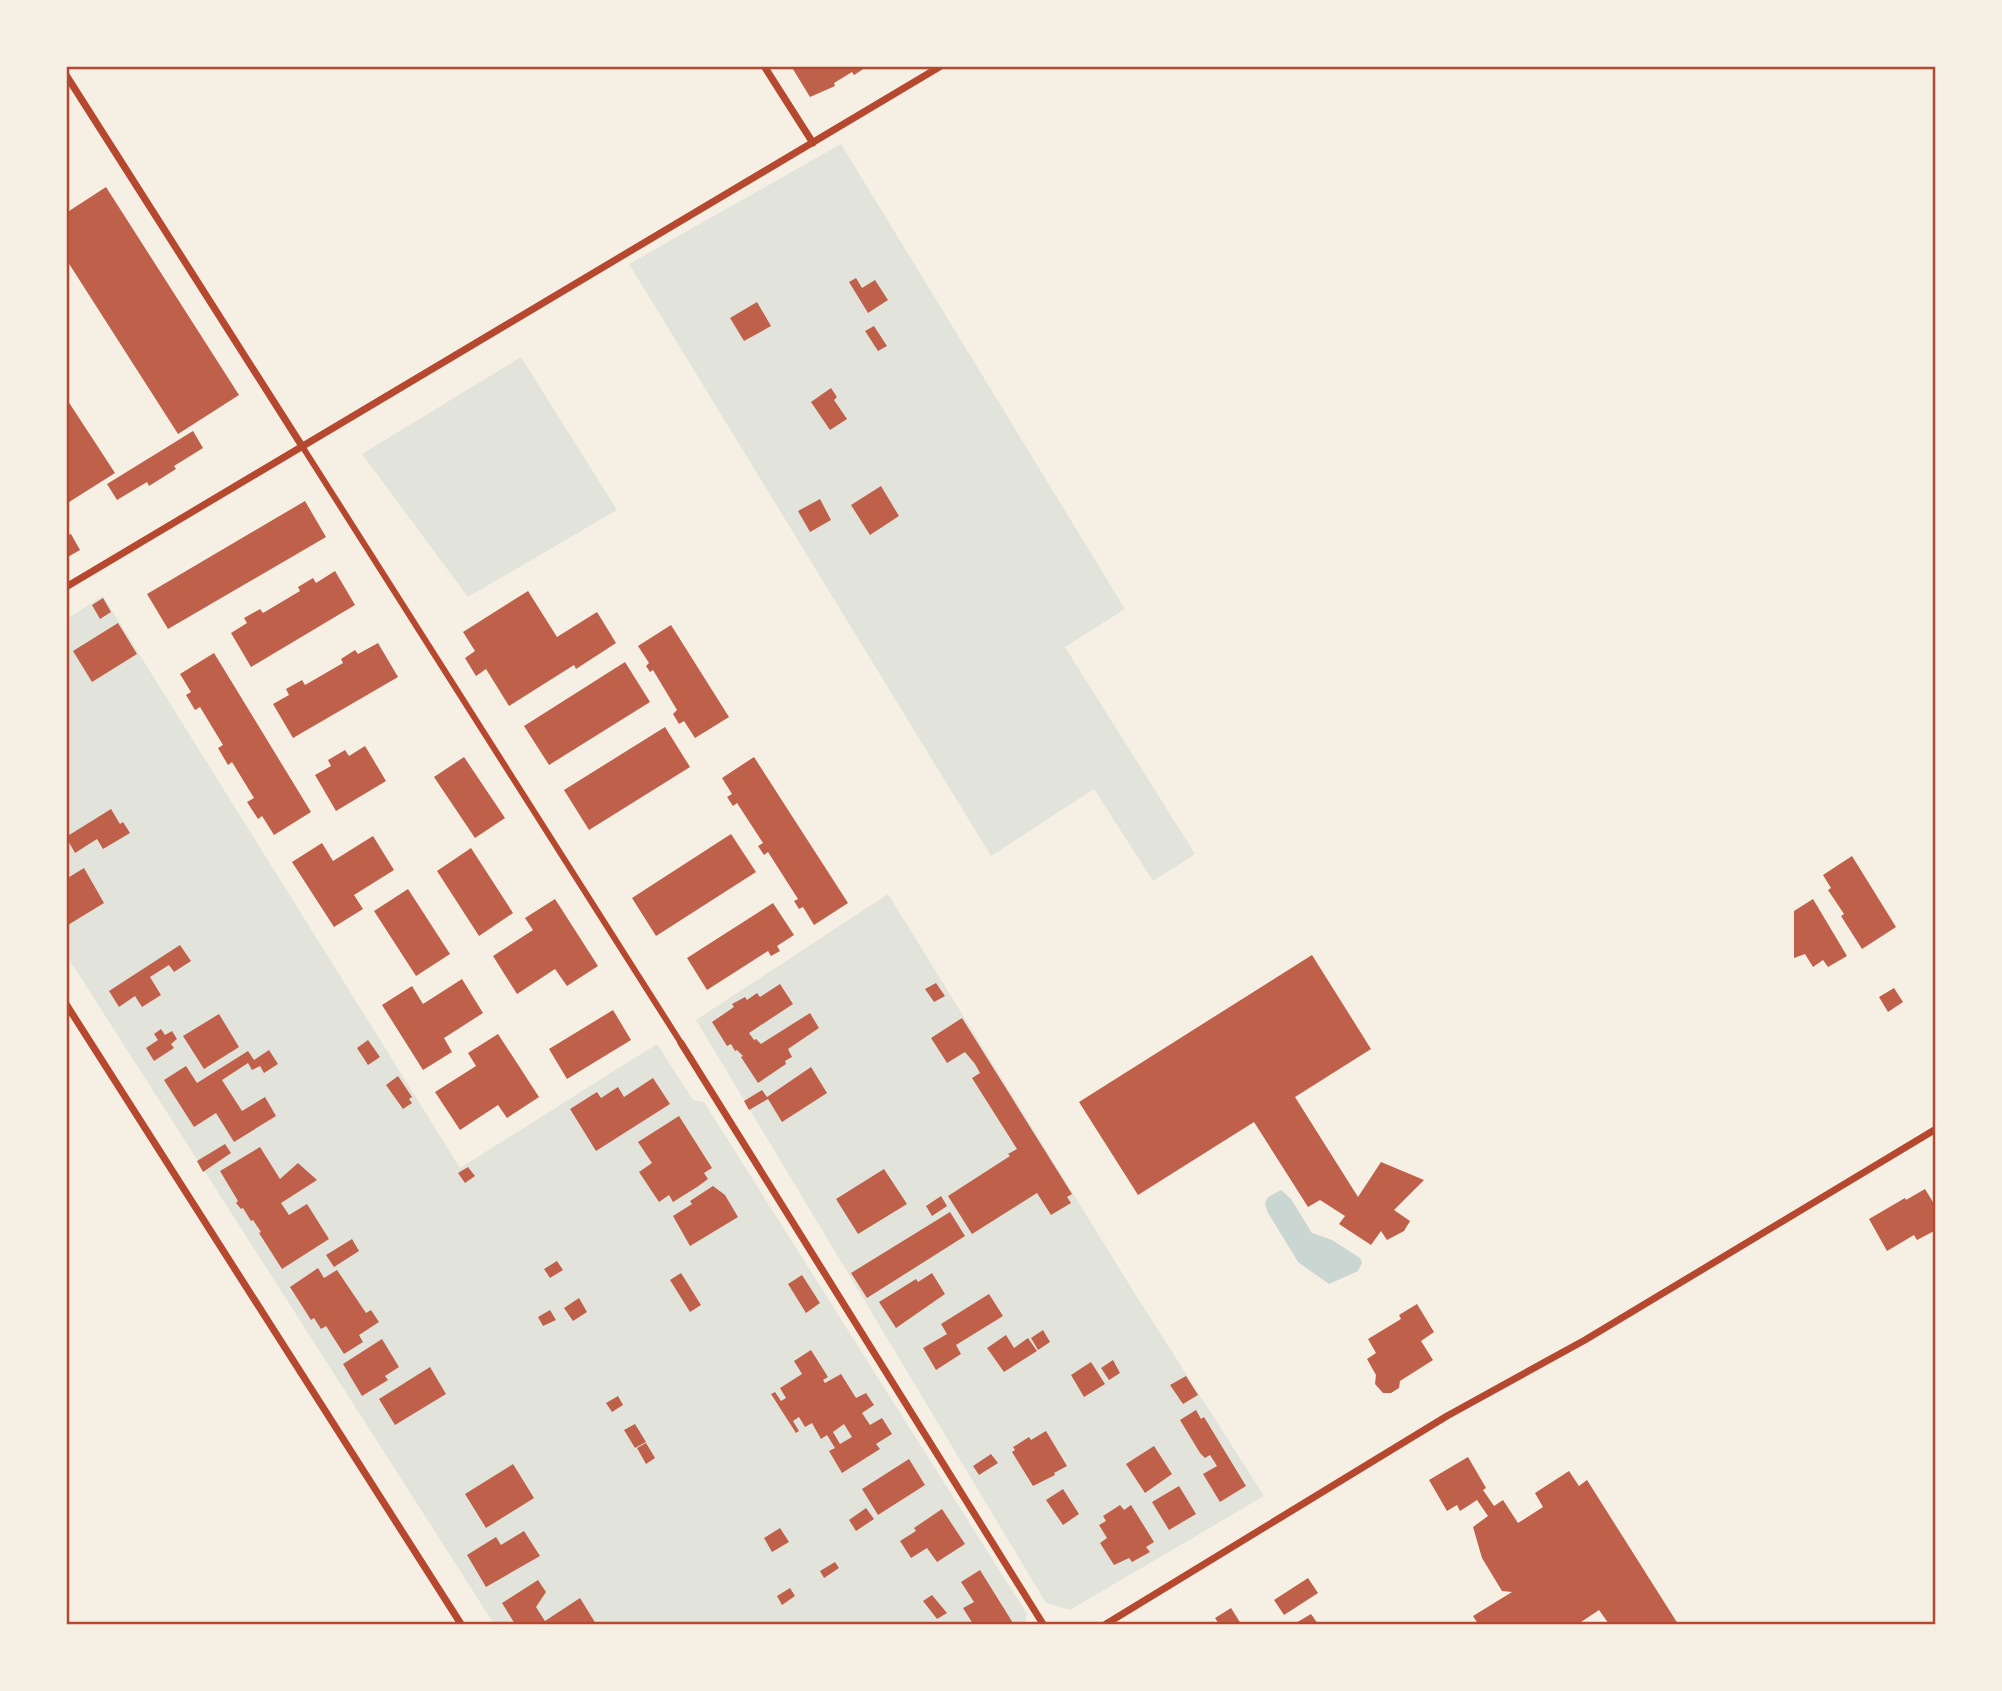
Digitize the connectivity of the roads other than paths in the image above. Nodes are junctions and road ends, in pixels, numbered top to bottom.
1 (764, 66) edge
2 (941, 66) edge
3 (66, 75) edge
4 (813, 143) junction
5 (302, 446) junction
6 (66, 587) edge
7 (66, 1004) edge
8 (681, 1044) joint
9 (1936, 1129) edge
10 (461, 1625) edge
11 (1043, 1625) edge
12 (1106, 1625) edge

1 - 4 street
2 - 4 street
3 - 5 street
4 - 5 street
5 - 6 street
5 - 8 street
7 - 10 street
8 - 11 street
9 - 12 street

